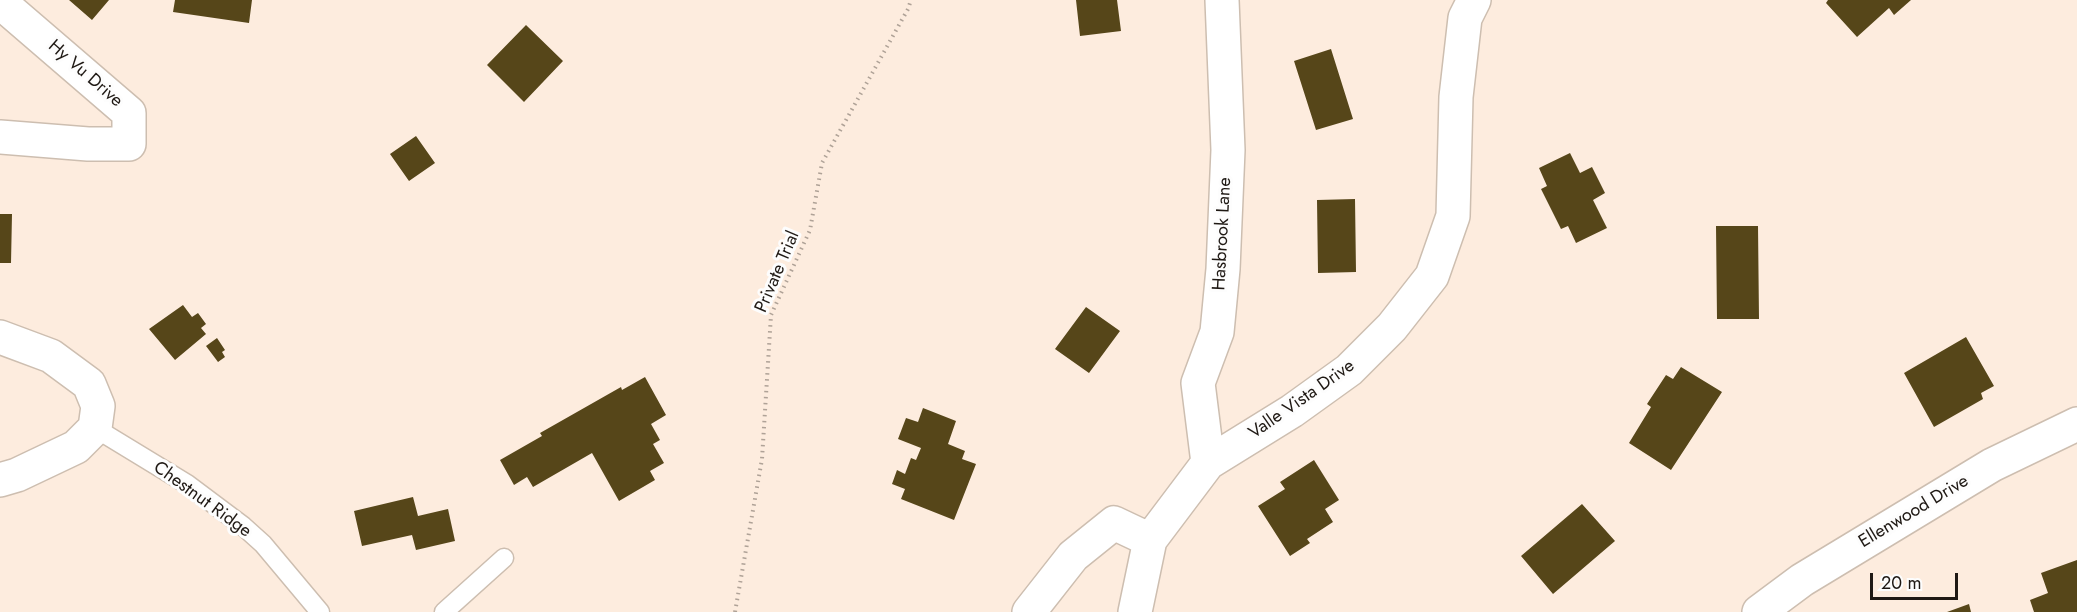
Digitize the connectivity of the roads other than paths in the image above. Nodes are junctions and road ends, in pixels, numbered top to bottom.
1 (1222, 0) edge
2 (1474, 0) edge
3 (0, 2) edge
4 (0, 136) edge
5 (0, 337) edge
6 (2077, 424) edge
7 (95, 428) junction
8 (1208, 463) junction
9 (0, 480) edge
10 (1150, 540) junction
11 (504, 558) dead end
12 (320, 612) edge
13 (444, 612) edge
14 (1029, 612) edge
15 (1135, 612) edge
16 (1759, 612) edge

1 - 8 street, Hasbrook Lane
2 - 8 street, Valle Vista Drive
3 - 4 street, Hy Vu Drive
5 - 7 street
6 - 16 street, Ellenwood Drive
7 - 9 street
7 - 12 lane, Chestnut Ridge
8 - 10 street, Valle Vista Drive
10 - 14 street
10 - 15 street, Valle Vista Drive
11 - 13 lane

